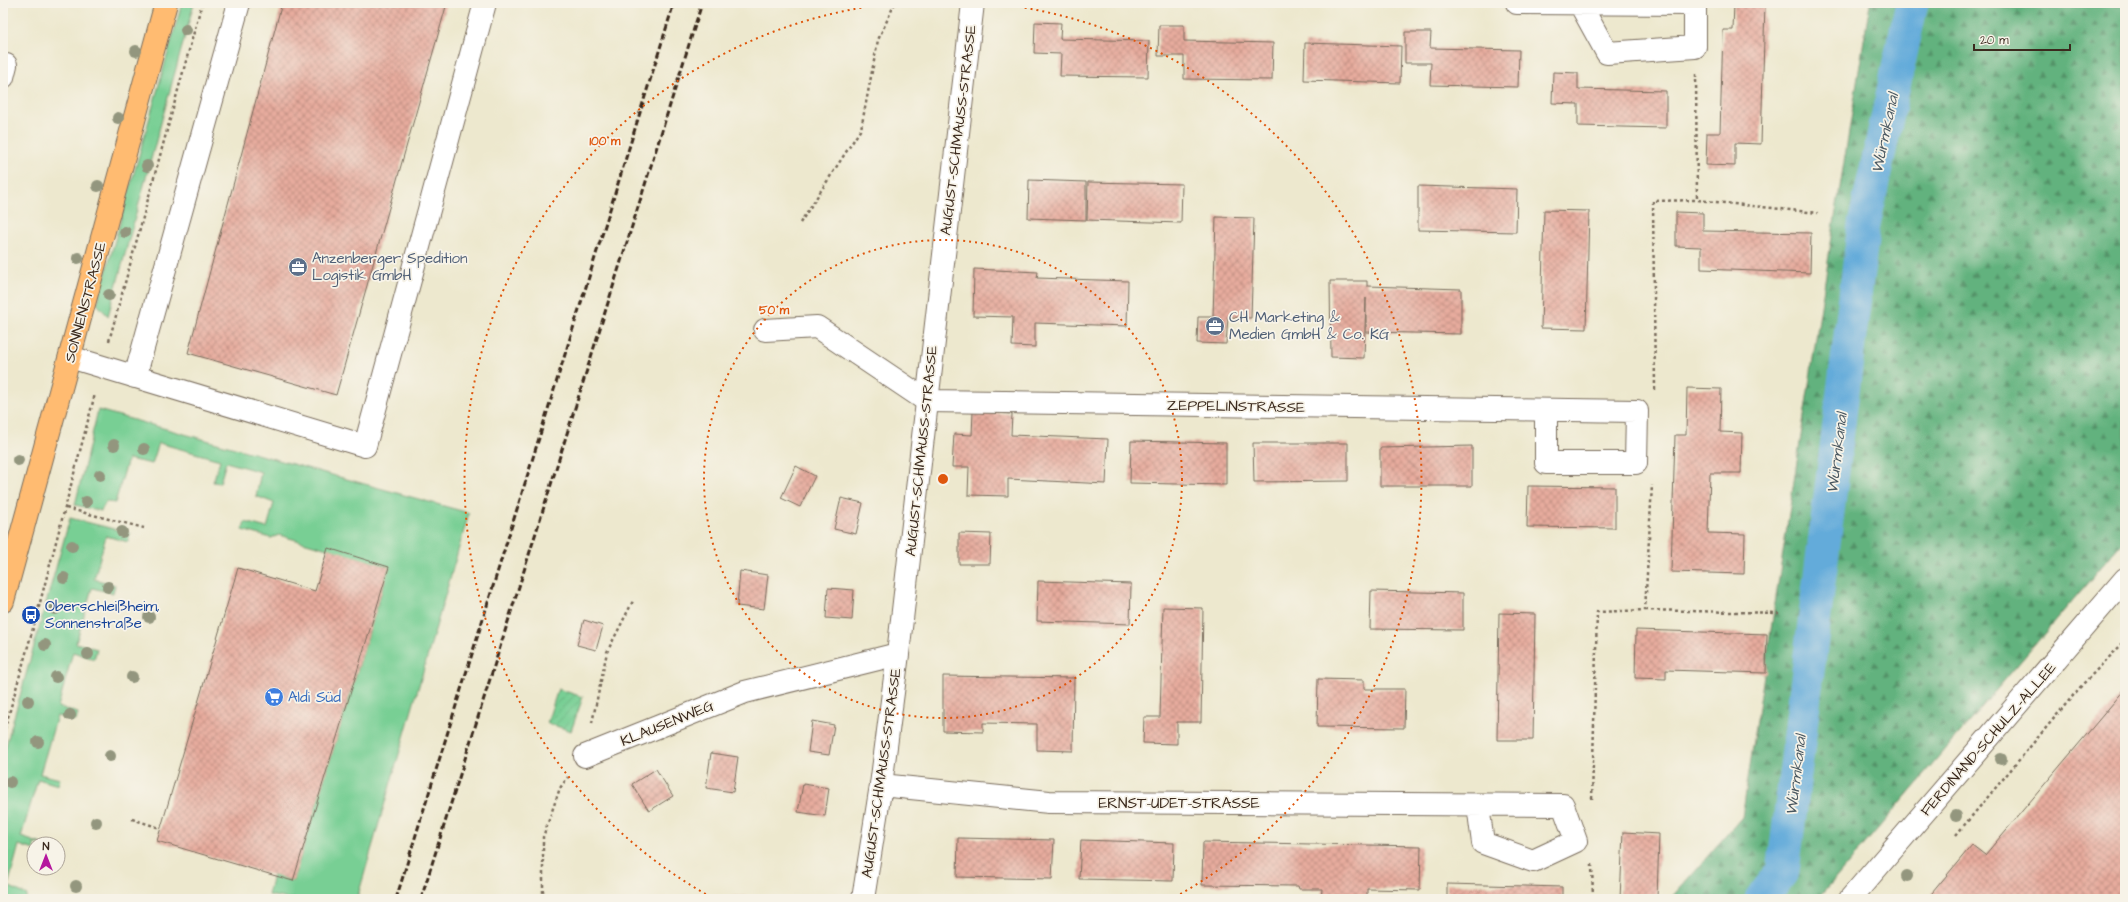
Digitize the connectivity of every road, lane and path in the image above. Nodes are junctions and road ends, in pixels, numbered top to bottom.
1 (166, 3) edge
2 (239, 3) edge
3 (485, 3) edge
4 (895, 3) edge
5 (973, 3) edge
6 (1517, 3) edge
7 (1580, 4) junction
8 (1695, 47) junction
9 (1697, 200) dead end
10 (800, 223) dead end
11 (765, 330) dead end
12 (70, 357) junction
13 (135, 377) junction
14 (927, 401) junction
15 (1546, 411) junction
16 (66, 508) dead end
17 (144, 528) dead end
18 (2125, 579) edge
19 (634, 598) dead end
20 (3, 601) edge
21 (1645, 610) dead end
22 (1779, 613) dead end
23 (37, 614) dead end
24 (31, 615) dead end
25 (2125, 641) edge
26 (898, 654) junction
27 (585, 756) junction
28 (881, 785) junction
29 (1478, 805) dead end
30 (132, 819) dead end
31 (160, 828) dead end
32 (1956, 835) dead end
33 (543, 899) edge
34 (863, 899) edge
35 (1850, 899) edge

1 - 12 main road, SONNENSTRASSE
2 - 13 street
3 - 13 street
4 - 10 path
5 - 14 street, AUGUST-SCHMAUSS-STRASSE
6 - 7 street
7 - 8 street
7 - 8 street
8 - 9 path
11 - 14 street
12 - 13 street
12 - 20 main road, SONNENSTRASSE
14 - 15 street, ZEPPELINSTRASSE
14 - 26 street, AUGUST-SCHMAUSS-STRASSE
15 - 15 street, ZEPPELINSTRASSE
16 - 17 path
18 - 35 street, FERDINAND-SCHULZ-ALLEE
19 - 27 path
21 - 22 path
23 - 24 path
25 - 32 path
26 - 27 street, KLAUSENWEG
26 - 28 street, AUGUST-SCHMAUSS-STRASSE
27 - 33 path
28 - 29 street, ERNST-UDET-STRASSE
28 - 34 street, AUGUST-SCHMAUSS-STRASSE
30 - 31 path

